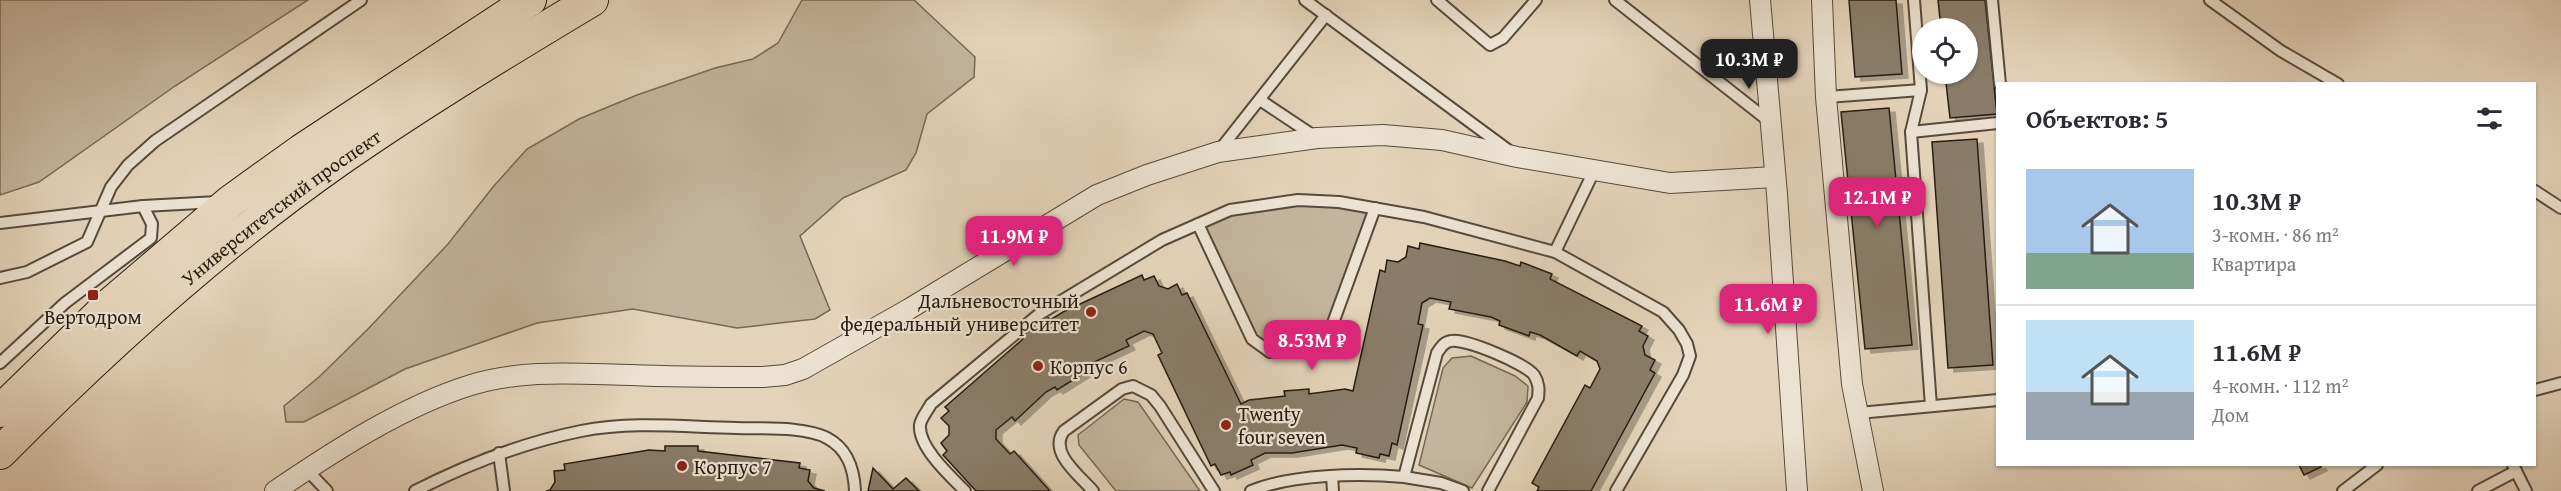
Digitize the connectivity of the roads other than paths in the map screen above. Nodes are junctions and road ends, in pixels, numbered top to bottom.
1 (361, 0) edge
2 (530, 0) edge
3 (592, 0) edge
4 (1305, 0) edge
5 (1437, 0) edge
6 (1455, 0) edge
7 (1536, 0) edge
8 (1615, 0) edge
9 (1760, 0) edge
10 (1821, 0) edge
11 (1914, 0) edge
12 (1992, 0) edge
13 (2210, 0) edge
14 (1448, 9) junction
15 (1326, 15) junction
16 (2000, 82) edge
17 (2335, 82) edge
18 (1921, 90) junction
19 (1827, 97) junction
20 (1260, 100) junction
21 (1770, 122) junction
22 (1996, 123) edge
23 (1911, 132) junction
24 (1317, 138) junction
25 (1218, 152) junction
26 (1517, 157) junction
27 (1594, 171) junction
28 (1775, 177) junction
29 (2536, 192) edge
30 (231, 201) junction
31 (142, 207) junction
32 (1375, 208) junction
33 (2561, 208) edge
34 (99, 211) junction
35 (0, 224) edge
36 (1198, 224) junction
37 (1555, 252) junction
38 (0, 278) edge
39 (0, 363) edge
40 (2561, 384) edge
41 (2536, 390) edge
42 (1996, 400) edge
43 (1931, 406) junction
44 (0, 411) edge
45 (1859, 412) junction
46 (0, 453) edge
47 (500, 453) junction
48 (2376, 466) edge
49 (2514, 468) edge
50 (307, 470) junction
51 (1332, 476) junction
52 (1404, 477) junction
53 (275, 491) edge
54 (327, 491) edge
55 (415, 491) edge
56 (504, 491) edge
57 (855, 491) edge
58 (965, 491) edge
59 (1093, 491) edge
60 (1214, 491) edge
61 (1251, 491) edge
62 (1333, 491) edge
63 (1463, 491) edge
64 (1488, 491) edge
65 (1616, 491) edge
66 (1797, 491) edge
67 (1873, 491) edge
68 (2343, 491) edge
69 (2478, 491) edge
70 (2526, 491) edge

1 - 34 lane
2 - 30 main road, Университетский проспект
3 - 46 main road, Университетский проспект
4 - 15 lane
5 - 14 lane
6 - 14 lane
7 - 14 lane
8 - 21 lane
9 - 21 street
10 - 19 street
11 - 18 lane
12 - 16 lane
13 - 17 lane
15 - 20 lane
15 - 26 lane
18 - 19 lane
18 - 23 lane
19 - 45 street
20 - 24 lane
20 - 25 lane
21 - 28 street
22 - 23 lane
23 - 43 lane
24 - 25 street
24 - 26 street
25 - 50 street
26 - 27 street
27 - 28 street
27 - 37 lane
28 - 66 street
29 - 33 lane
30 - 31 lane
30 - 44 main road, Университетский проспект
31 - 34 lane
31 - 39 lane
32 - 36 lane
32 - 36 lane
32 - 37 lane
34 - 35 lane
34 - 38 lane
36 - 58 lane
37 - 65 lane
40 - 41 lane
42 - 43 lane
43 - 45 lane
45 - 67 street
47 - 55 lane
47 - 56 lane
47 - 57 lane
48 - 68 lane
49 - 69 lane
49 - 70 lane
50 - 53 street
50 - 54 lane
51 - 52 lane
51 - 61 lane
51 - 62 lane
52 - 63 lane
52 - 64 lane
59 - 60 lane

